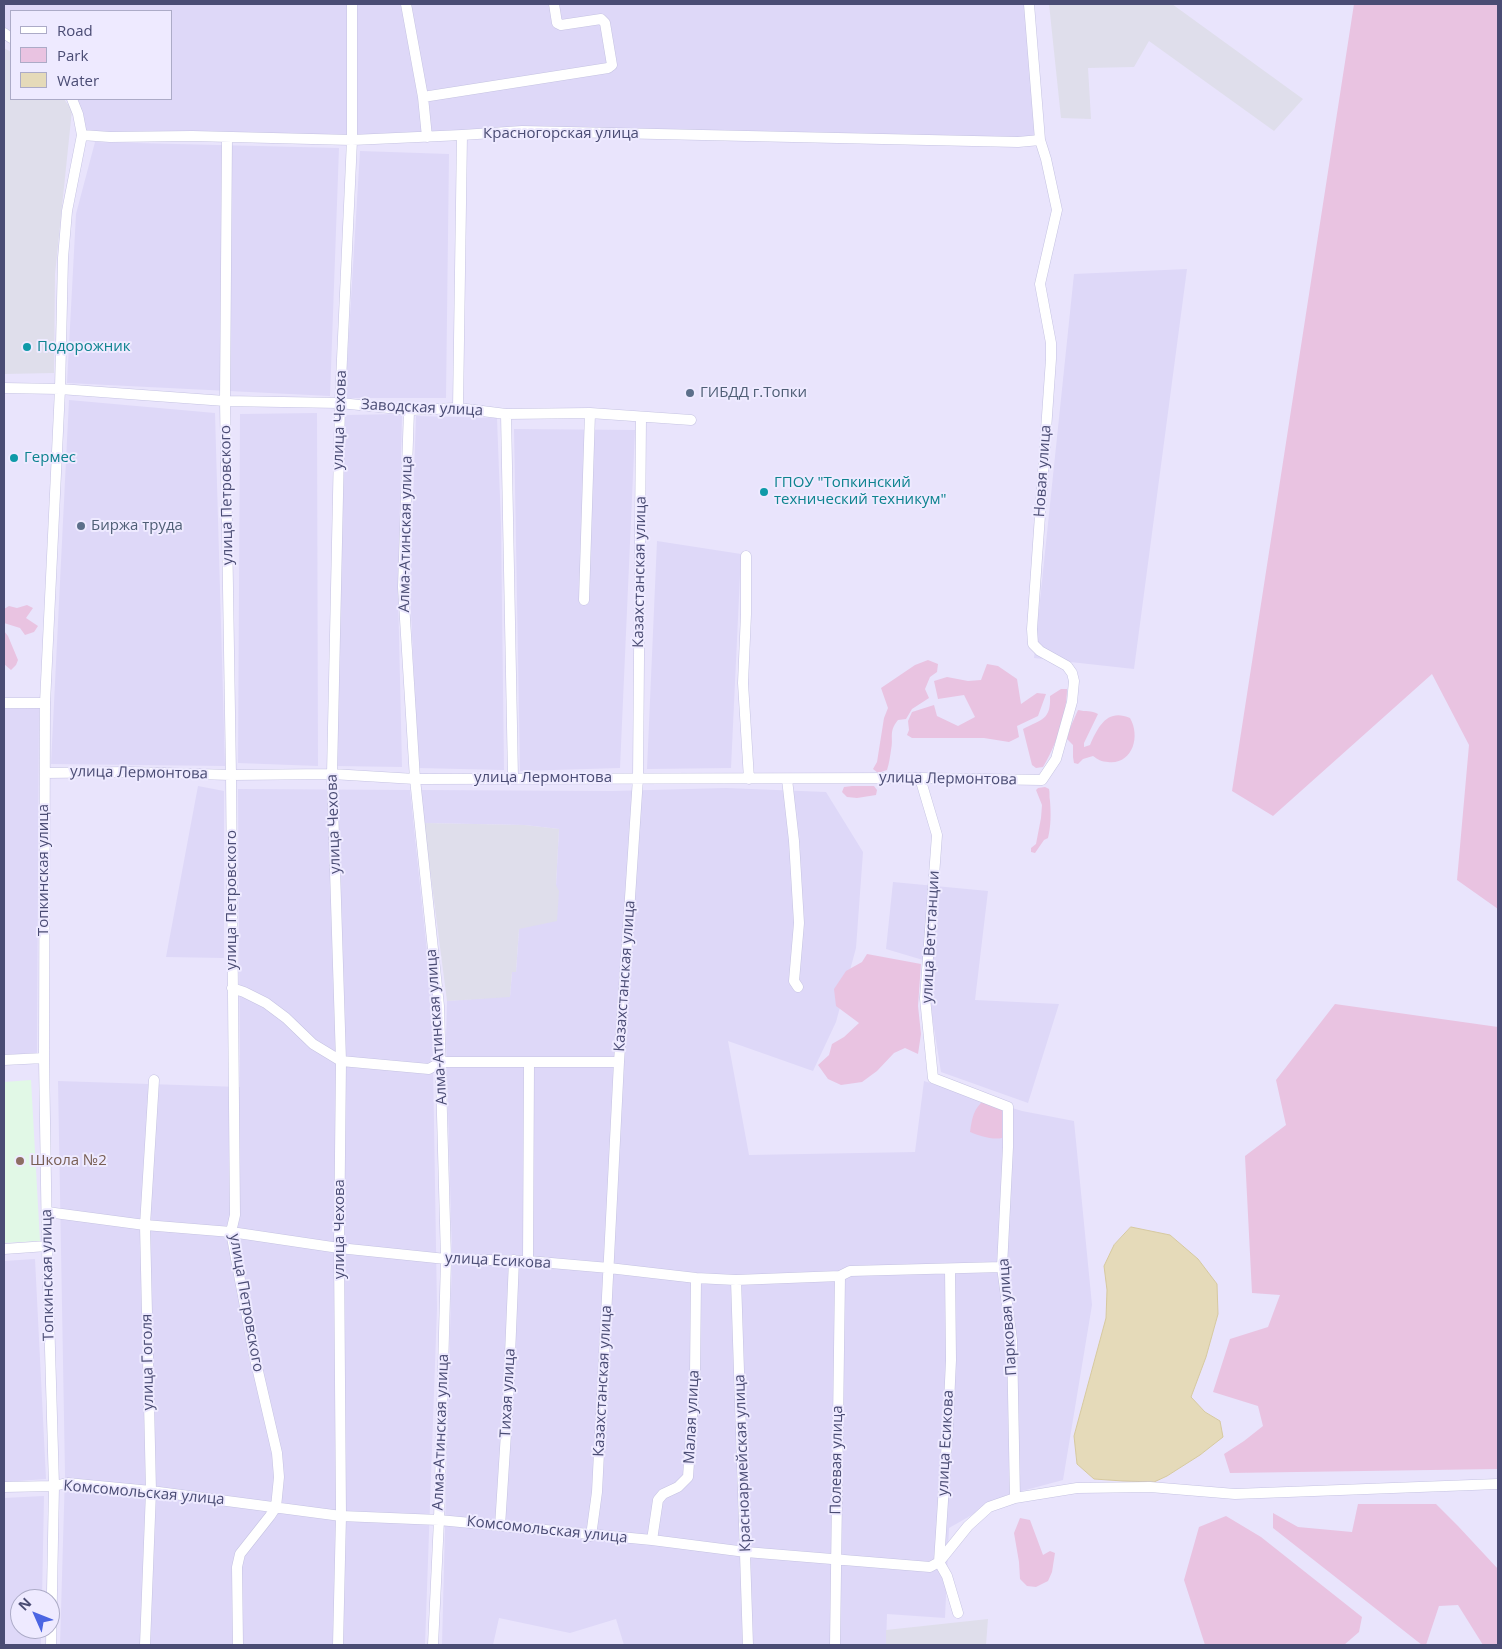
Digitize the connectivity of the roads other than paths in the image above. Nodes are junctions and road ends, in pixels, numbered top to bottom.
1 (352, 4) edge
2 (406, 4) edge
3 (554, 4) edge
4 (1029, 4) edge
5 (423, 97) junction
6 (72, 100) edge
7 (82, 135) junction
8 (462, 135) junction
9 (227, 137) junction
10 (427, 137) junction
11 (352, 140) junction
12 (1040, 140) junction
13 (4, 388) edge
14 (60, 389) junction
15 (225, 401) junction
16 (340, 403) junction
17 (458, 408) junction
18 (409, 410) junction
19 (590, 413) junction
20 (506, 414) junction
21 (641, 416) junction
22 (691, 420) dead end
23 (746, 556) dead end
24 (584, 600) dead end
25 (4, 703) edge
26 (45, 703) junction
27 (45, 773) junction
28 (231, 774) junction
29 (332, 774) junction
30 (513, 778) junction
31 (638, 778) junction
32 (920, 778) junction
33 (415, 779) junction
34 (749, 779) junction
35 (787, 779) junction
36 (1042, 780) joint
37 (798, 987) dead end
38 (232, 988) junction
39 (44, 1058) junction
40 (4, 1060) edge
41 (341, 1061) junction
42 (441, 1062) junction
43 (619, 1062) junction
44 (529, 1063) junction
45 (154, 1080) dead end
46 (1008, 1107) joint
47 (47, 1212) junction
48 (145, 1225) junction
49 (231, 1232) junction
50 (47, 1246) junction
51 (339, 1248) junction
52 (4, 1249) edge
53 (446, 1259) junction
54 (514, 1260) junction
55 (528, 1261) junction
56 (1002, 1266) junction
57 (609, 1268) junction
58 (950, 1269) junction
59 (840, 1276) junction
60 (696, 1278) junction
61 (736, 1280) junction
62 (1498, 1484) edge
63 (54, 1486) junction
64 (4, 1487) edge
65 (151, 1491) junction
66 (1015, 1498) junction
67 (276, 1507) junction
68 (341, 1516) junction
69 (439, 1520) junction
70 (500, 1526) junction
71 (591, 1536) junction
72 (652, 1540) junction
73 (746, 1552) junction
74 (836, 1559) junction
75 (939, 1562) junction
76 (958, 1613) dead end
77 (51, 1645) edge
78 (145, 1645) edge
79 (238, 1645) edge
80 (338, 1645) edge
81 (433, 1645) edge
82 (748, 1645) edge
83 (835, 1645) edge

1 - 11 street, улица Чехова
2 - 5 street
3 - 5 street
4 - 12 street
5 - 10 street
6 - 7 street, Топкинская улица
7 - 9 street, Красногорская улица
7 - 14 street, Топкинская улица
8 - 10 street, Красногорская улица
8 - 12 street, Красногорская улица
8 - 17 street
9 - 11 street, Красногорская улица
9 - 15 street, улица Петровского
10 - 11 street, Красногорская улица
11 - 16 street, улица Чехова
12 - 36 street, Новая улица
13 - 14 street, Заводская улица
14 - 15 street, Заводская улица
14 - 26 street, Топкинская улица
15 - 16 street, Заводская улица
15 - 28 street, улица Петровского
16 - 18 street, Заводская улица
16 - 29 street, улица Чехова
17 - 18 street, Заводская улица
17 - 20 street, Заводская улица
18 - 33 street, Алма-Атинская улица
19 - 20 street, Заводская улица
19 - 21 street, Заводская улица
19 - 24 street
20 - 30 street
21 - 22 street, Заводская улица
21 - 31 street, Казахстанская улица
23 - 34 street
25 - 26 street
26 - 27 street, Топкинская улица
27 - 28 street, улица Лермонтова
27 - 39 street, Топкинская улица
28 - 29 street, улица Лермонтова
28 - 38 street, улица Петровского
29 - 33 street, улица Лермонтова
29 - 41 street, улица Чехова
30 - 31 street, улица Лермонтова
30 - 33 street, улица Лермонтова
31 - 34 street, улица Лермонтова
31 - 43 street, Казахстанская улица
32 - 35 street, улица Лермонтова
32 - 36 street, улица Лермонтова
32 - 46 street, улица Ветстанции
33 - 42 street, Алма-Атинская улица
34 - 35 street, улица Лермонтова
35 - 37 street
38 - 41 street
38 - 49 street, улица Петровского
39 - 40 street
39 - 47 street, Топкинская улица
41 - 42 street
41 - 51 street, улица Чехова
42 - 44 street
42 - 53 street, Алма-Атинская улица
43 - 44 street
43 - 57 street, Казахстанская улица
44 - 55 street
45 - 48 street, улица Гоголя
46 - 56 street, Парковая улица
47 - 48 street, улица Есикова
47 - 50 street, Топкинская улица
48 - 49 street, улица Есикова
48 - 65 street, улица Гоголя
49 - 51 street, улица Есикова
49 - 67 street, улица Петровского
50 - 52 street
50 - 63 street, Топкинская улица
51 - 53 street, улица Есикова
51 - 68 street, улица Чехова
53 - 54 street, улица Есикова
53 - 69 street, Алма-Атинская улица
54 - 55 street, улица Есикова
54 - 70 street, Тихая улица
55 - 57 street, улица Есикова
56 - 58 street, улица Есикова
56 - 66 street, Парковая улица
57 - 60 street, улица Есикова
57 - 71 street, Казахстанская улица
58 - 59 street, улица Есикова
58 - 75 street, улица Есикова
59 - 61 street, улица Есикова
59 - 74 street, Полевая улица
60 - 61 street, улица Есикова
60 - 72 street, Малая улица
61 - 73 street, Красноармейская улица
62 - 66 street
63 - 64 street, Комсомольская улица
63 - 65 street, Комсомольская улица
63 - 77 street, Топкинская улица
65 - 67 street, Комсомольская улица
65 - 78 street, улица Гоголя
66 - 75 street
67 - 68 street, Комсомольская улица
67 - 79 street
68 - 69 street, Комсомольская улица
68 - 80 street, улица Чехова
69 - 70 street, Комсомольская улица
69 - 81 street, Алма-Атинская улица
70 - 71 street, Комсомольская улица
71 - 72 street, Комсомольская улица
72 - 73 street, Комсомольская улица
73 - 74 street, Комсомольская улица
73 - 82 street, Красноармейская улица
74 - 75 street, Комсомольская улица
74 - 83 street, Полевая улица
75 - 76 street, улица Есикова

